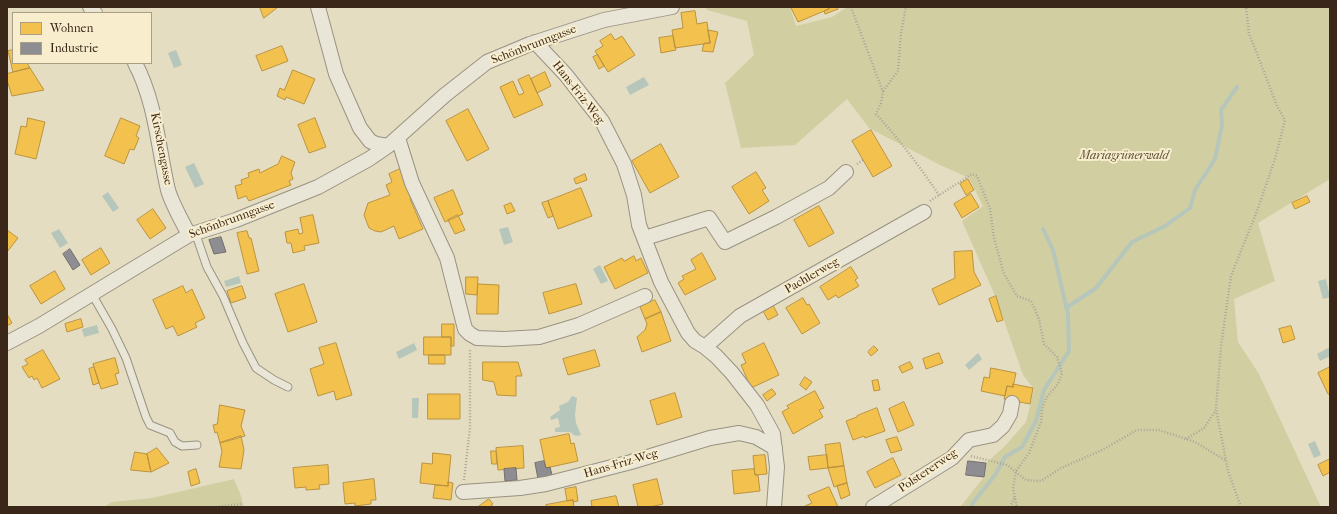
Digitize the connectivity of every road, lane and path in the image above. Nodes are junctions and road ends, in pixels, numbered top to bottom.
1 (318, 7) edge
2 (672, 7) edge
3 (851, 7) edge
4 (906, 7) edge
5 (1246, 7) edge
6 (535, 42) junction
7 (136, 64) edge
8 (883, 92) junction
9 (393, 142) junction
10 (846, 172) dead end
11 (939, 196) junction
12 (925, 207) joint
13 (192, 233) junction
14 (645, 238) junction
15 (92, 294) junction
16 (645, 296) dead end
17 (470, 334) junction
18 (7, 343) edge
19 (705, 347) junction
20 (288, 387) dead end
21 (1012, 403) dead end
22 (1216, 410) junction
23 (1185, 439) junction
24 (198, 445) dead end
25 (775, 448) junction
26 (957, 453) junction
27 (1226, 461) junction
28 (1016, 471) junction
29 (463, 492) joint
30 (1015, 497) junction
31 (241, 504) dead end
32 (216, 507) edge
33 (774, 507) edge
34 (873, 507) edge
35 (1010, 507) edge
36 (1017, 507) edge
37 (1241, 507) edge

1 - 9 street
2 - 6 street, Schönbrunngasse
3 - 8 path
4 - 8 path
5 - 22 path
6 - 9 street, Schönbrunngasse
6 - 14 street, Hans-Friz-Weg
7 - 13 street, Kirschengasse
8 - 11 path
9 - 13 street, Schönbrunngasse
9 - 17 street
10 - 14 street
11 - 12 path
11 - 28 path
12 - 19 street, Pachlerweg
13 - 15 street, Schönbrunngasse
13 - 20 lane
14 - 19 street, Hans-Friz-Weg
15 - 18 street, Schönbrunngasse
15 - 24 lane
16 - 17 street
17 - 29 path
19 - 25 street, Hans-Friz-Weg
21 - 26 street, Polstererweg
22 - 23 path
22 - 27 path
23 - 27 path
23 - 28 path
25 - 29 street, Hans-Friz-Weg
25 - 33 street, Hans-Friz-Weg
26 - 28 path
26 - 34 street, Polstererweg
27 - 37 path
28 - 30 path
30 - 35 path
30 - 36 path
31 - 32 path

